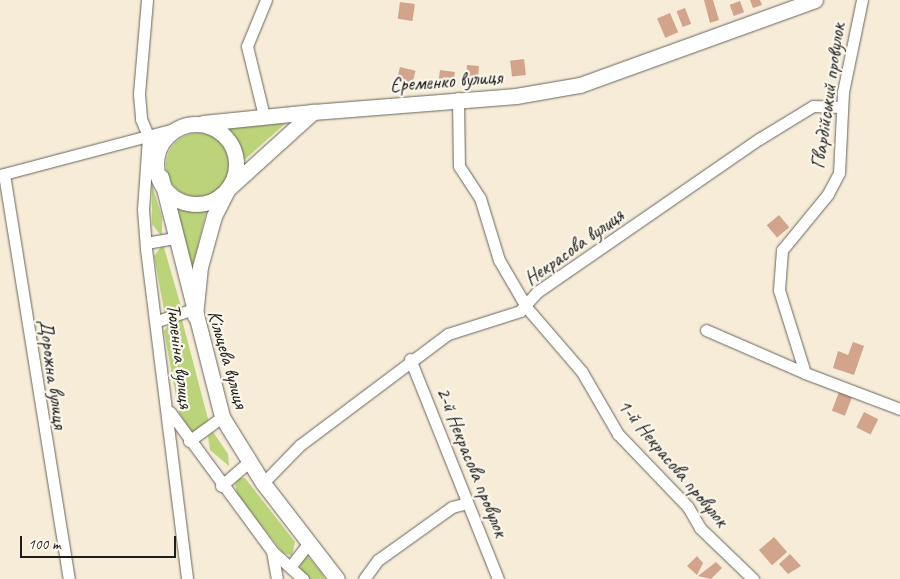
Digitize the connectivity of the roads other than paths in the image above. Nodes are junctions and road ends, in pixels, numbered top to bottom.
1 (147, 0) edge
2 (266, 0) edge
3 (815, 0) edge
4 (862, 0) edge
5 (458, 98) junction
6 (841, 107) junction
7 (313, 112) junction
8 (264, 116) junction
9 (200, 124) junction
10 (178, 128) junction
11 (148, 138) junction
12 (157, 157) junction
13 (2, 175) edge
14 (160, 177) junction
15 (228, 189) junction
16 (175, 238) junction
17 (146, 243) junction
18 (526, 304) junction
19 (194, 313) junction
20 (157, 321) junction
21 (706, 330) dead end
22 (410, 360) junction
23 (805, 373) junction
24 (168, 408) junction
25 (900, 409) edge
26 (222, 417) junction
27 (189, 441) junction
28 (249, 462) junction
29 (263, 484) junction
30 (221, 486) junction
31 (467, 503) junction
32 (309, 543) junction
33 (272, 552) junction
34 (290, 567) junction
35 (69, 579) edge
36 (187, 579) edge
37 (277, 579) edge
38 (303, 579) edge
39 (337, 579) edge
40 (364, 579) edge
41 (498, 579) edge
42 (753, 579) edge

1 - 11 street
2 - 8 street
3 - 5 street, Єременко вулиця
4 - 6 street, Гвардійський провулок
5 - 7 street, Єременко вулиця
5 - 18 street, 1-й Некрасова провулок
6 - 18 street, Некрасова вулиця
6 - 23 street, Гвардійський провулок
7 - 8 street, Єременко вулиця
7 - 15 street
8 - 9 street, Єременко вулиця
9 - 10 street
9 - 15 street
10 - 11 street
10 - 12 street
11 - 12 street
11 - 13 street
11 - 17 street, Тюленіна вулиця
12 - 14 street, Кільцева вулиця
13 - 35 street, Дорожна вулиця
14 - 15 street, Кільцева вулиця
14 - 16 street, Кільцева вулиця
15 - 19 street
16 - 17 street
16 - 19 street, Кільцева вулиця
17 - 20 street, Тюленіна вулиця
18 - 22 street, Некрасова вулиця
18 - 42 street, 1-й Некрасова провулок
19 - 20 street
19 - 26 street, Кільцева вулиця
20 - 24 street, Тюленіна вулиця
21 - 23 street
22 - 29 street, Некрасова вулиця
22 - 31 street, 2-й Некрасова провулок
23 - 25 street
24 - 27 street
24 - 36 street, Тюленіна вулиця
26 - 27 street
26 - 28 street, Кільцева вулиця
27 - 30 street
28 - 29 street, Кільцева вулиця
28 - 30 street
29 - 32 street, Кільцева вулиця
30 - 33 street
31 - 40 street
31 - 41 street, 2-й Некрасова провулок
32 - 34 street
32 - 39 street, Кільцева вулиця
33 - 34 street
33 - 37 street
34 - 38 street

